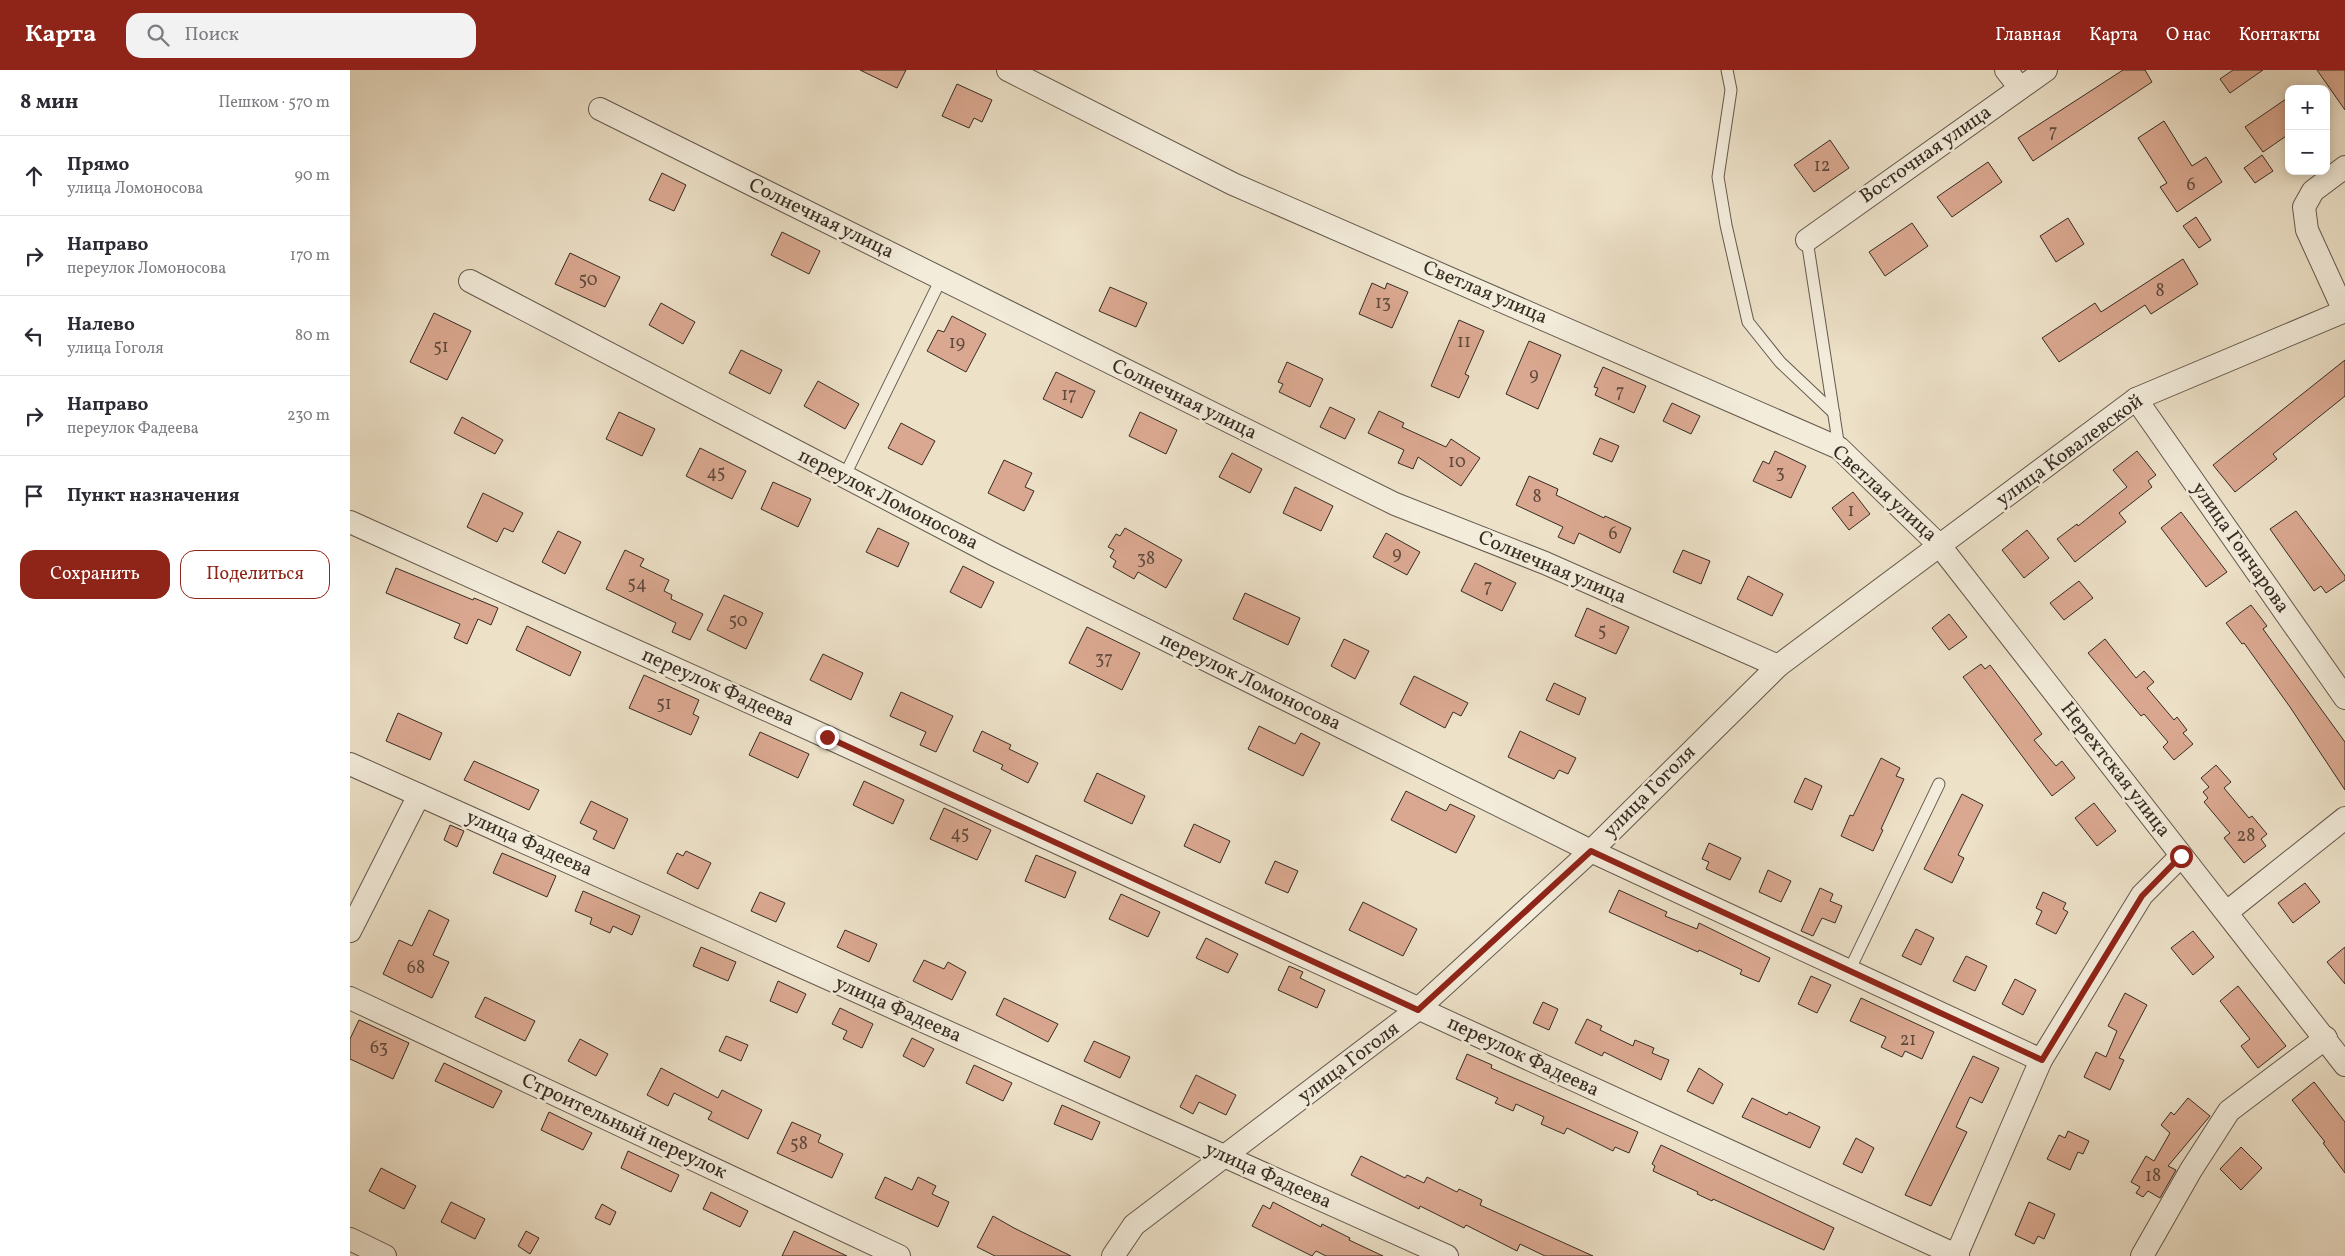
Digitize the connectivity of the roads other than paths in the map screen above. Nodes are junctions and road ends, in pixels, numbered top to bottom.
1 (1008, 70) edge
2 (1727, 70) edge
3 (2006, 70) edge
4 (2046, 70) edge
5 (2020, 88) junction
6 (600, 109) dead end
7 (2345, 167) edge
8 (1807, 240) joint
9 (941, 279) junction
10 (470, 281) dead end
11 (2344, 311) edge
12 (2136, 399) junction
13 (1834, 413) junction
14 (1839, 448) junction
15 (844, 477) junction
16 (350, 522) edge
17 (1940, 546) junction
18 (1778, 666) junction
19 (2345, 698) edge
20 (350, 764) edge
21 (1939, 784) dead end
22 (419, 795) junction
23 (2345, 818) edge
24 (1591, 851) junction
25 (2181, 856) junction
26 (2227, 912) junction
27 (350, 931) edge
28 (1849, 971) junction
29 (350, 998) edge
30 (1418, 1010) junction
31 (2326, 1038) junction
32 (2042, 1060) junction
33 (2345, 1066) edge
34 (1225, 1157) junction
35 (350, 1239) edge
36 (384, 1256) edge
37 (899, 1256) edge
38 (1113, 1256) edge
39 (1447, 1256) edge
40 (1957, 1256) edge
41 (2142, 1256) edge

1 - 14 street, Светлая улица
2 - 13 lane
3 - 5 street
4 - 5 street, Восточная улица
5 - 8 street, Восточная улица
6 - 9 street, Солнечная улица
7 - 11 street
8 - 13 lane
9 - 15 lane
9 - 18 street, Солнечная улица
10 - 15 street, переулок Ломоносова
11 - 12 street, улица Ковалевской
12 - 17 street, улица Ковалевской
12 - 19 street, улица Гончарова
13 - 14 lane
14 - 17 street, Светлая улица
15 - 24 street, переулок Ломоносова
16 - 30 street, переулок Фадеева
17 - 18 street, улица Гоголя
17 - 25 street, Нерехтская улица
18 - 24 street, улица Гоголя
20 - 22 street, улица Фадеева
21 - 28 lane
22 - 27 street
22 - 34 street, улица Фадеева
23 - 26 street
24 - 28 street, переулок Ломоносова
24 - 30 street, улица Гоголя
25 - 26 street, Нерехтская улица
25 - 32 street
26 - 31 street, Нерехтская улица
28 - 32 street, переулок Ломоносова
29 - 37 street, Строительный переулок
30 - 34 street, улица Гоголя
30 - 40 street, переулок Фадеева
31 - 33 street, Нерехтская улица
31 - 41 street
32 - 40 street
34 - 38 street, улица Гоголя
34 - 39 street, улица Фадеева
35 - 36 street

